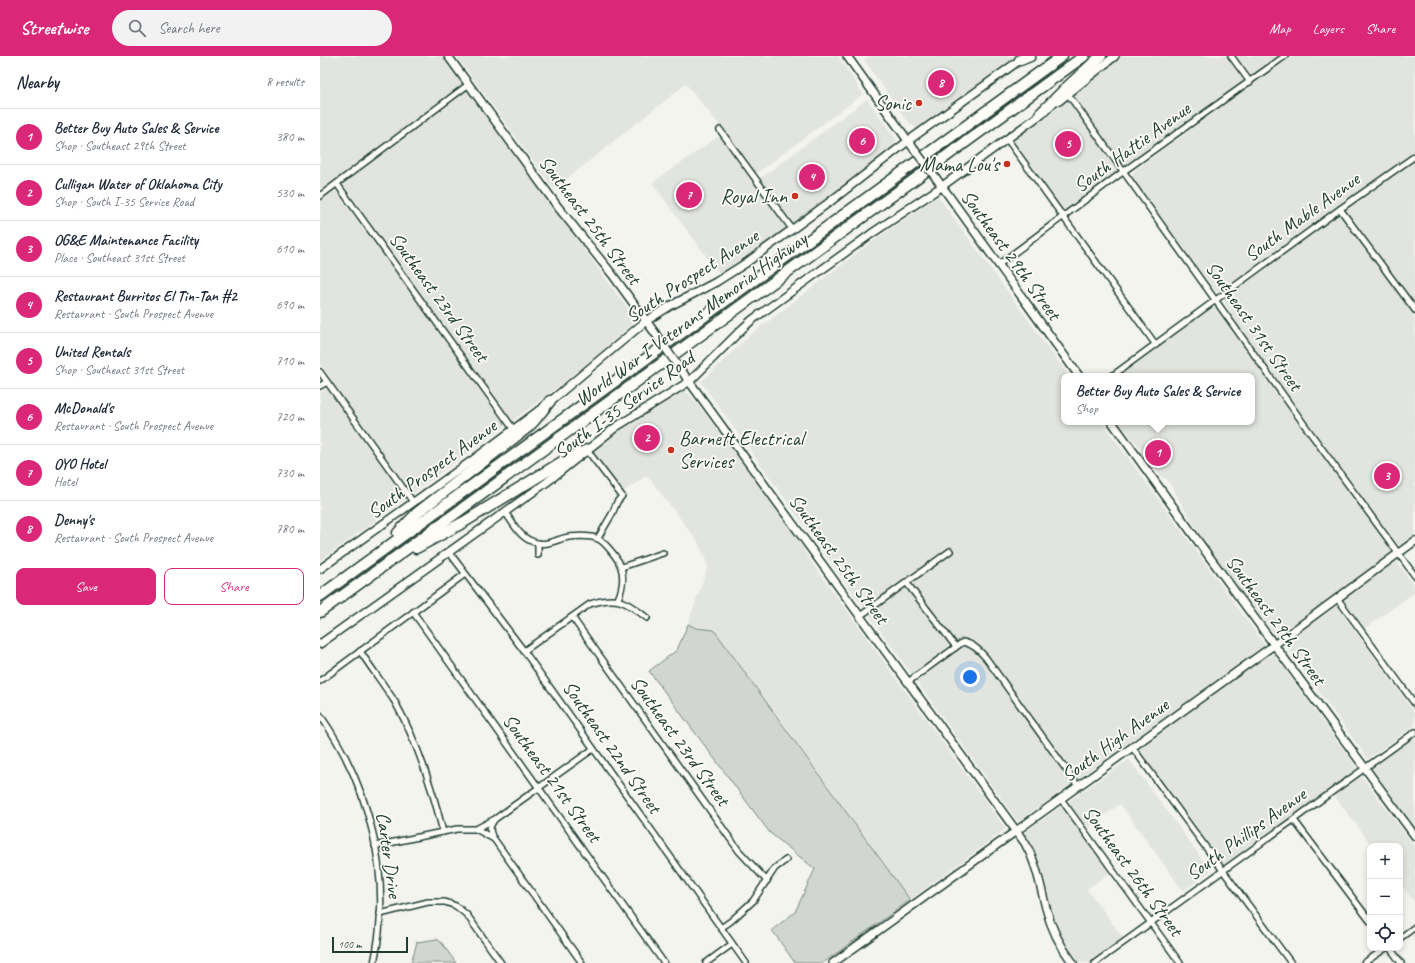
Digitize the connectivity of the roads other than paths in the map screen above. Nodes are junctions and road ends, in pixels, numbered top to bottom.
1 (448, 56) edge
2 (847, 56) edge
3 (1030, 56) edge
4 (1062, 56) edge
5 (1084, 56) edge
6 (1101, 56) edge
7 (1115, 56) edge
8 (1231, 56) edge
9 (1285, 56) edge
10 (1023, 58) edge
11 (1250, 82) junction
12 (468, 84) junction
13 (1068, 94) junction
14 (1040, 114) junction
15 (720, 130) dead end
16 (1007, 139) junction
17 (908, 141) junction
18 (1415, 156) edge
19 (1124, 172) junction
20 (337, 184) junction
21 (941, 187) junction
22 (320, 196) edge
23 (1340, 209) junction
24 (1062, 217) junction
25 (792, 229) junction
26 (998, 265) junction
27 (1216, 300) junction
28 (1415, 310) edge
29 (646, 321) junction
30 (1156, 345) junction
31 (320, 372) edge
32 (1077, 373) edge
33 (1116, 373) edge
34 (690, 381) junction
35 (327, 382) junction
36 (320, 386) edge
37 (550, 402) junction
38 (1114, 425) edge
39 (514, 430) junction
40 (587, 450) junction
41 (413, 502) junction
42 (505, 512) junction
43 (598, 538) junction
44 (1415, 541) edge
45 (538, 543) junction
46 (950, 550) dead end
47 (449, 552) junction
48 (663, 553) dead end
49 (1399, 554) junction
50 (538, 555) dead end
51 (375, 556) junction
52 (622, 566) junction
53 (381, 567) junction
54 (320, 569) edge
55 (465, 574) junction
56 (1415, 576) edge
57 (906, 582) junction
58 (320, 596) edge
59 (1337, 598) junction
60 (618, 600) junction
61 (320, 612) edge
62 (413, 612) junction
63 (860, 616) junction
64 (572, 617) junction
65 (647, 618) dead end
66 (320, 644) edge
67 (1274, 645) junction
68 (956, 647) junction
69 (360, 651) junction
70 (524, 651) junction
71 (320, 681) edge
72 (908, 682) junction
73 (1415, 704) edge
74 (320, 715) edge
75 (1415, 732) edge
76 (1132, 747) junction
77 (593, 749) junction
78 (1365, 768) junction
79 (1078, 786) junction
80 (540, 788) junction
81 (1061, 799) junction
82 (495, 819) junction
83 (1294, 820) junction
84 (476, 829) junction
85 (1016, 831) junction
86 (443, 832) junction
87 (1415, 836) edge
88 (494, 839) junction
89 (376, 846) junction
90 (786, 860) dead end
91 (1222, 871) junction
92 (767, 881) junction
93 (380, 914) junction
94 (1367, 917) edge
95 (1150, 923) junction
96 (1415, 927) edge
97 (721, 928) junction
98 (1403, 936) edge
99 (732, 944) junction
100 (1382, 951) edge
101 (1392, 951) edge
102 (374, 963) edge
103 (500, 963) edge
104 (582, 963) edge
105 (664, 963) edge
106 (706, 963) edge
107 (746, 963) edge
108 (834, 963) edge
109 (1073, 963) edge
110 (1095, 963) edge
111 (1180, 963) edge
112 (1291, 963) edge
113 (1364, 963) edge
114 (1401, 963) edge

1 - 12 main road, Southeast 25th Street
2 - 17 main road, Southeast 29th Street
3 - 10 highway
4 - 51 highway, World War I Veterans Memorial Highway
5 - 53 highway, World War I Veterans Memorial Highway
6 - 14 highway
7 - 13 main road, South I-35 Service Road
8 - 11 street
9 - 11 street, South Hattie Avenue
10 - 17 main road, South Prospect Avenue
11 - 19 street, South Hattie Avenue
12 - 20 street
12 - 29 main road, Southeast 25th Street
13 - 14 main road, South I-35 Service Road
13 - 19 street, Southeast 31st Street
14 - 16 main road, South I-35 Service Road
15 - 25 street
16 - 21 main road, South I-35 Service Road
16 - 24 street
17 - 21 main road, Southeast 29th Street, bridge
17 - 25 main road, South Prospect Avenue
18 - 23 street, South Mable Avenue
19 - 24 street, South Hattie Avenue
19 - 27 street, Southeast 31st Street
20 - 22 street
20 - 39 street, Southeast 23rd Street
21 - 26 main road, Southeast 29th Street
21 - 34 main road, South I-35 Service Road
23 - 27 street, South Mable Avenue
23 - 28 street
24 - 26 street, South Hattie Avenue
24 - 30 street
25 - 29 main road, South Prospect Avenue
26 - 32 main road, Southeast 29th Street
27 - 30 street, South Mable Avenue
27 - 49 street, Southeast 31st Street
29 - 34 main road, Southeast 25th Street, bridge
29 - 37 main road, South Prospect Avenue
30 - 33 street, South Mable Avenue
31 - 35 street
34 - 40 main road, South I-35 Service Road
34 - 63 main road, Southeast 25th Street
35 - 36 street
35 - 41 street
37 - 39 main road, South Prospect Avenue
37 - 51 highway
38 - 67 main road, Southeast 29th Street
39 - 41 main road, South Prospect Avenue
40 - 42 main road, South I-35 Service Road
40 - 43 street
40 - 53 highway
41 - 54 main road, South Prospect Avenue
42 - 45 street
42 - 47 main road, South I-35 Service Road
43 - 45 street
43 - 52 street
44 - 49 main road, South High Avenue
45 - 50 street
46 - 57 street
47 - 55 street, Southeast 22nd Street
47 - 66 main road, South I-35 Service Road
48 - 52 street
49 - 56 street, Southeast 31st Street
49 - 59 main road, South High Avenue
51 - 58 highway, World War I Veterans Memorial Highway
52 - 60 street
53 - 61 highway, World War I Veterans Memorial Highway
55 - 62 street
55 - 70 street, Southeast 22nd Street
57 - 63 street
57 - 68 street
59 - 67 main road, South High Avenue
59 - 73 street
60 - 64 street
60 - 65 street
62 - 69 street
62 - 80 street, Southeast 21st Street
63 - 72 main road, Southeast 25th Street
64 - 70 street
64 - 92 street, Southeast 23rd Street
67 - 76 main road, South High Avenue
67 - 78 main road, Southeast 29th Street
68 - 72 street
68 - 79 street, Southeast 26th Street
69 - 71 street
69 - 86 street
70 - 77 street, Southeast 22nd Street
72 - 85 main road, Southeast 25th Street
74 - 89 street, Carter Drive
75 - 78 street, South Phillips Avenue
76 - 79 main road, South High Avenue
76 - 91 street
77 - 80 street
77 - 97 street, Southeast 22nd Street
78 - 83 street, South Phillips Avenue
78 - 87 main road, Southeast 29th Street
79 - 81 main road, South High Avenue
80 - 82 street
80 - 105 street, Southeast 21st Street
81 - 85 main road, South High Avenue
81 - 95 street, Southeast 26th Street
82 - 84 street
82 - 88 street
83 - 91 street, South Phillips Avenue
83 - 94 street
84 - 86 street
84 - 88 street
85 - 108 main road, South High Avenue
85 - 109 main road, Southeast 25th Street
86 - 89 street
88 - 104 street
89 - 93 street, Carter Drive
90 - 92 street
91 - 95 street, South Phillips Avenue
91 - 112 street
92 - 97 street
93 - 102 street, Carter Drive
93 - 103 street
95 - 110 street, South Phillips Avenue
95 - 111 street, Southeast 26th Street
96 - 98 street
97 - 99 street, Southeast 22nd Street
99 - 106 street
99 - 107 street, Southeast 22nd Street
100 - 113 street
101 - 114 street

